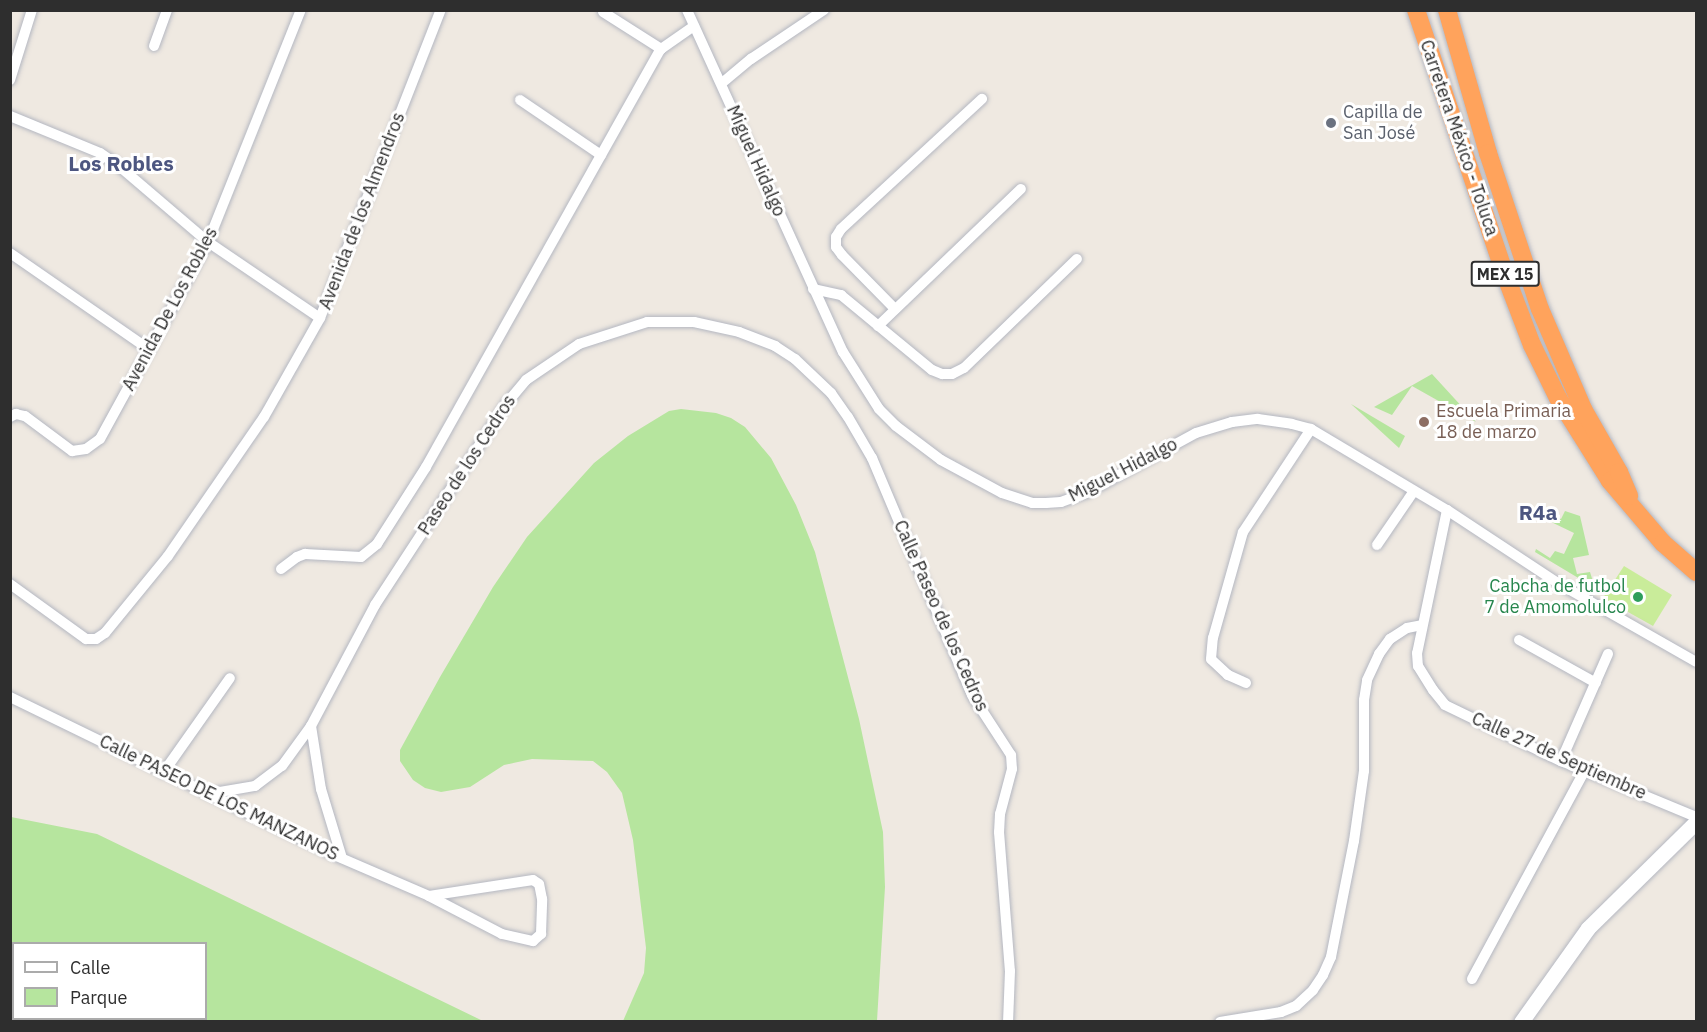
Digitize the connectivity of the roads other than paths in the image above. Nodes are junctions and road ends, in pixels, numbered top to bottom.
1 (32, 10) edge
2 (167, 10) edge
3 (301, 10) edge
4 (441, 10) edge
5 (687, 10) edge
6 (824, 10) edge
7 (1416, 10) edge
8 (1447, 10) edge
9 (603, 12) dead end
10 (694, 26) junction
11 (154, 46) dead end
12 (661, 49) junction
13 (10, 80) edge
14 (722, 83) junction
15 (982, 99) dead end
16 (520, 100) dead end
17 (10, 116) edge
18 (601, 155) junction
19 (1022, 189) dead end
20 (208, 242) junction
21 (10, 253) edge
22 (1077, 260) dead end
23 (813, 289) junction
24 (895, 309) junction
25 (320, 318) junction
26 (878, 326) junction
27 (150, 350) junction
28 (10, 417) edge
29 (1311, 429) junction
30 (872, 458) joint
31 (1414, 491) junction
32 (1447, 510) junction
33 (1638, 516) junction
34 (1377, 545) dead end
35 (281, 569) dead end
36 (1696, 572) edge
37 (10, 584) edge
38 (1422, 625) junction
39 (1519, 640) dead end
40 (1608, 654) dead end
41 (1696, 662) edge
42 (230, 678) dead end
43 (1246, 683) dead end
44 (1596, 683) junction
45 (10, 697) edge
46 (311, 726) junction
47 (1561, 761) junction
48 (1585, 770) junction
49 (163, 773) junction
50 (208, 794) junction
51 (1696, 817) edge
52 (1696, 822) edge
53 (342, 858) junction
54 (429, 896) junction
55 (1472, 979) dead end
56 (1008, 1022) edge
57 (1220, 1022) edge
58 (1521, 1022) edge

1 - 13 street
2 - 11 street
3 - 20 street, Avenida De Los Robles
4 - 25 street, Avenida de los Almendros
5 - 10 street, Miguel Hidalgo
6 - 14 street
7 - 33 highway, Carretera México - Toluca / MEX 15
8 - 33 highway
9 - 12 street
10 - 12 street
10 - 14 street, Miguel Hidalgo
12 - 18 street
14 - 23 street, Miguel Hidalgo
15 - 24 street
16 - 18 street
17 - 20 street, Avenida de los Almendros
18 - 35 street
19 - 24 street
20 - 25 street, Avenida de los Almendros
20 - 27 street, Avenida De Los Robles
21 - 27 street
22 - 26 street
23 - 26 street
23 - 29 street, Miguel Hidalgo
24 - 26 street
25 - 37 street
27 - 28 street, Avenida De Los Robles
29 - 31 street, Miguel Hidalgo
29 - 43 street
30 - 46 street, Paseo de los Cedros
30 - 56 street, Calle Paseo de los Cedros
31 - 32 street, Miguel Hidalgo
31 - 34 street
32 - 38 street, Calle 27 de Septiembre
32 - 41 street, Miguel Hidalgo
33 - 36 highway, MEX 15
38 - 47 street, Calle 27 de Septiembre
38 - 57 street
39 - 44 street
40 - 44 street
42 - 49 street
44 - 47 street
45 - 49 street, Calle PASEO DE LOS MANZANOS
46 - 50 street, Paseo de los Cedros
46 - 53 street
47 - 48 street, Calle 27 de Septiembre
48 - 51 street, Calle 27 de Septiembre
48 - 55 street
49 - 50 street, Calle PASEO DE LOS MANZANOS
50 - 53 street, Calle PASEO DE LOS MANZANOS
52 - 58 main road
53 - 54 street, Calle PASEO DE LOS MANZANOS
54 - 54 street, Calle PASEO DE LOS MANZANOS

